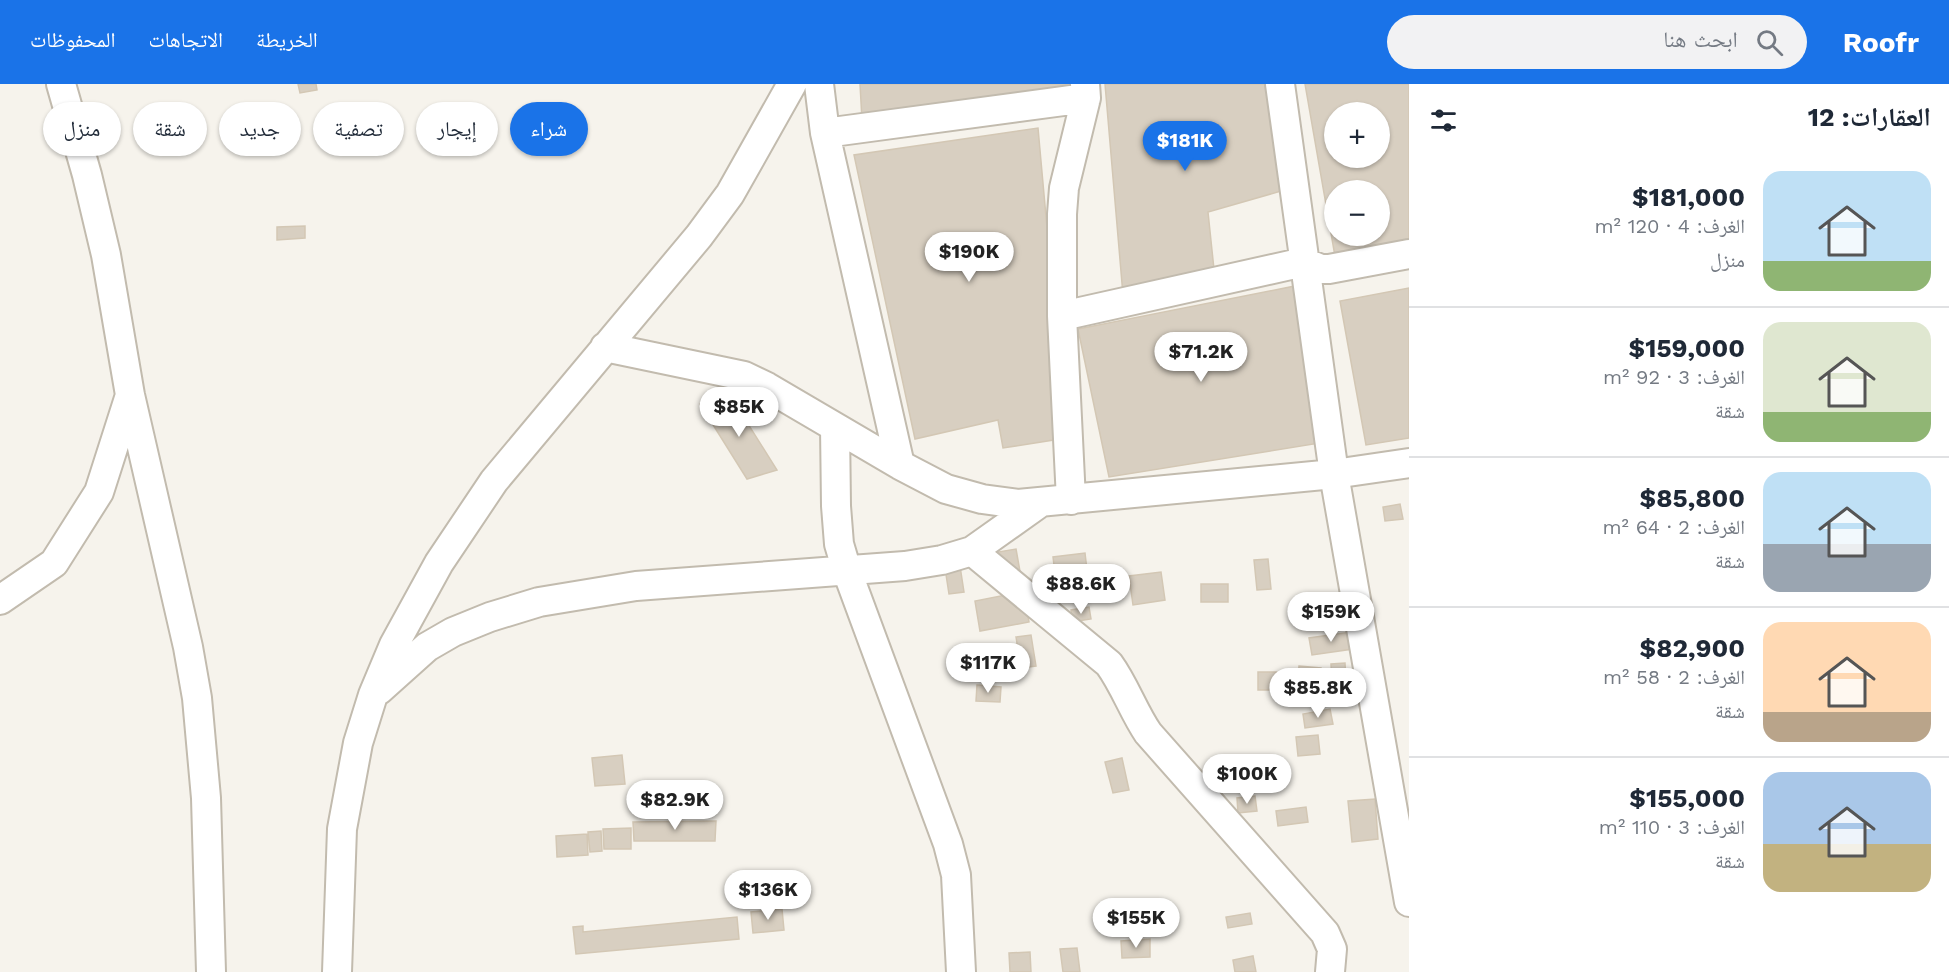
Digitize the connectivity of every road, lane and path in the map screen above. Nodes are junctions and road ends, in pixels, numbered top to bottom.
1 (61, 84) edge
2 (792, 84) edge
3 (819, 84) edge
4 (1280, 84) edge
5 (1086, 91) edge
6 (825, 133) junction
7 (1409, 254) edge
8 (1305, 262) junction
9 (1062, 316) junction
10 (605, 347) junction
11 (130, 395) junction
12 (835, 427) junction
13 (1409, 463) edge
14 (900, 465) junction
15 (1334, 474) junction
16 (1071, 500) junction
17 (1041, 502) junction
18 (972, 551) junction
19 (847, 571) junction
20 (0, 600) edge
21 (373, 695) junction
22 (1408, 888) edge
23 (211, 972) edge
24 (337, 972) edge
25 (961, 972) edge
26 (1330, 972) edge

1 - 11 street
2 - 10 street
3 - 6 street
4 - 8 street
5 - 6 street
5 - 9 street
6 - 14 street
7 - 8 street
8 - 9 street
8 - 15 street
9 - 16 street
10 - 12 street
10 - 21 street
11 - 20 street
11 - 23 street
12 - 14 street
12 - 19 street
13 - 15 street
14 - 17 street
15 - 16 street
15 - 22 street
16 - 17 street
17 - 18 street
18 - 19 street
18 - 26 street
19 - 21 street
19 - 25 street
21 - 24 street

